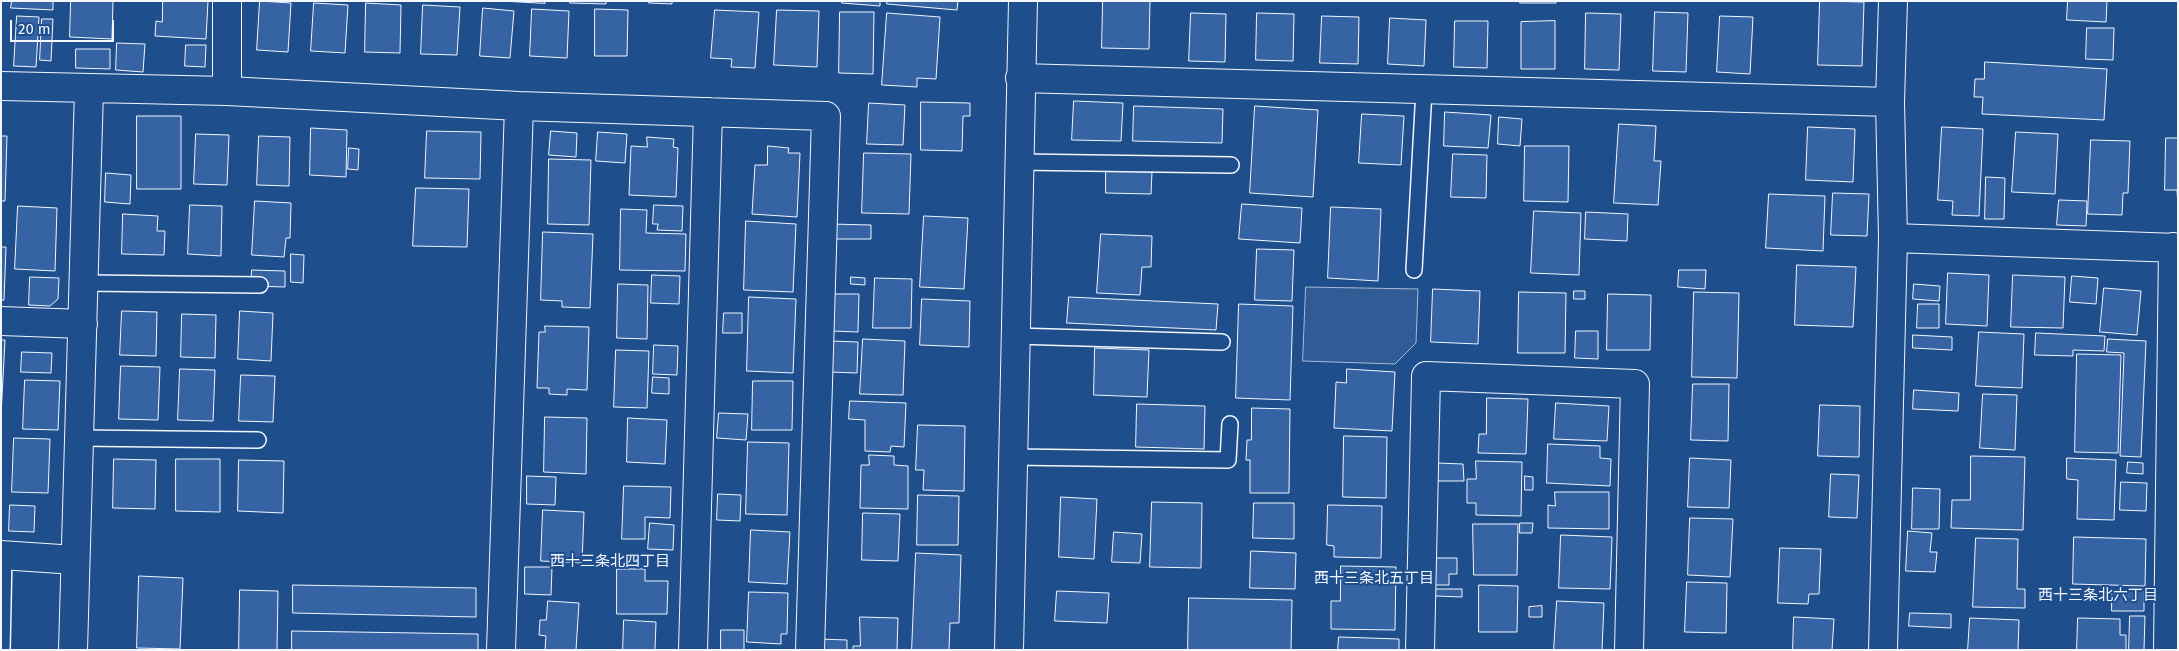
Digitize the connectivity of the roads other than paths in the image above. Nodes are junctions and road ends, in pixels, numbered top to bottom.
1 (227, 1) edge
2 (1023, 1) edge
3 (1893, 1) edge
4 (1020, 78) junction
5 (1, 86) edge
6 (89, 89) junction
7 (1424, 90) junction
8 (227, 91) junction
9 (1890, 102) junction
10 (519, 106) junction
11 (708, 112) junction
12 (1019, 162) junction
13 (1231, 165) dead end
14 (1893, 238) junction
15 (2175, 247) edge
16 (1414, 270) dead end
17 (84, 283) junction
18 (260, 285) dead end
19 (1, 321) edge
20 (83, 324) junction
21 (1015, 336) junction
22 (1222, 342) dead end
23 (1230, 424) dead end
24 (79, 438) junction
25 (258, 440) dead end
26 (1013, 456) junction
27 (2, 555) edge
28 (75, 560) junction
29 (2, 650) edge
30 (74, 650) edge
31 (501, 650) edge
32 (693, 650) edge
33 (810, 650) edge
34 (1009, 650) edge
35 (1420, 650) edge
36 (1629, 650) edge
37 (1883, 650) edge
38 (2168, 650) edge

1 - 8 street
2 - 4 street
3 - 9 street
4 - 7 street
4 - 12 street
5 - 6 street
6 - 8 street
6 - 17 street
7 - 9 street
7 - 16 lane
8 - 10 street
9 - 14 street
10 - 11 street
10 - 31 street
11 - 32 street
11 - 33 street
12 - 13 lane
12 - 21 street
14 - 15 street
14 - 37 street
15 - 38 street
17 - 18 lane
17 - 20 street
19 - 20 street
20 - 24 street
21 - 22 lane
21 - 26 street
23 - 26 lane
24 - 25 lane
24 - 28 street
26 - 34 street
27 - 28 street
27 - 29 lane
28 - 30 street
35 - 36 street

